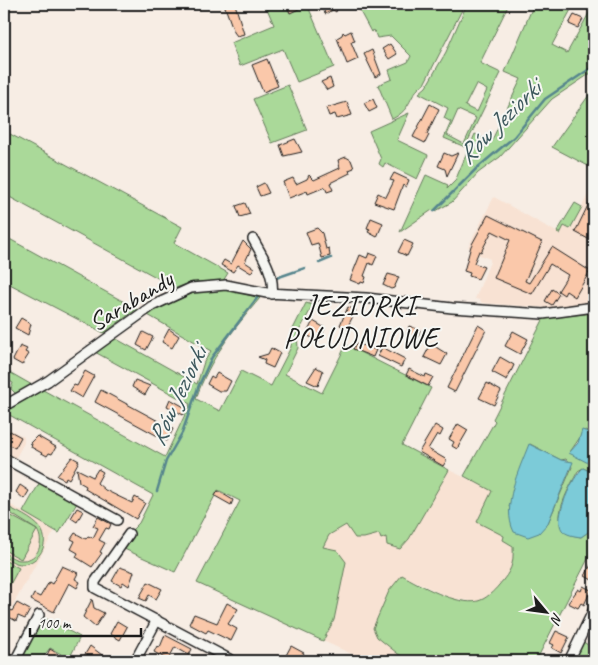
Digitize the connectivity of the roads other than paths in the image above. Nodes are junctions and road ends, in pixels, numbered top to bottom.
1 (253, 239) dead end
2 (272, 294) junction
3 (594, 307) edge
4 (4, 406) edge
5 (4, 458) edge
6 (117, 520) dead end
7 (129, 534) dead end
8 (594, 609) edge
9 (39, 615) dead end
10 (157, 620) junction
11 (15, 661) edge
12 (135, 661) edge
13 (233, 661) edge
14 (569, 661) edge

1 - 2 street
2 - 3 street, Sarabandy
2 - 4 street, Sarabandy
5 - 6 street
7 - 10 street
8 - 14 street
9 - 11 street
10 - 12 street
10 - 13 street

